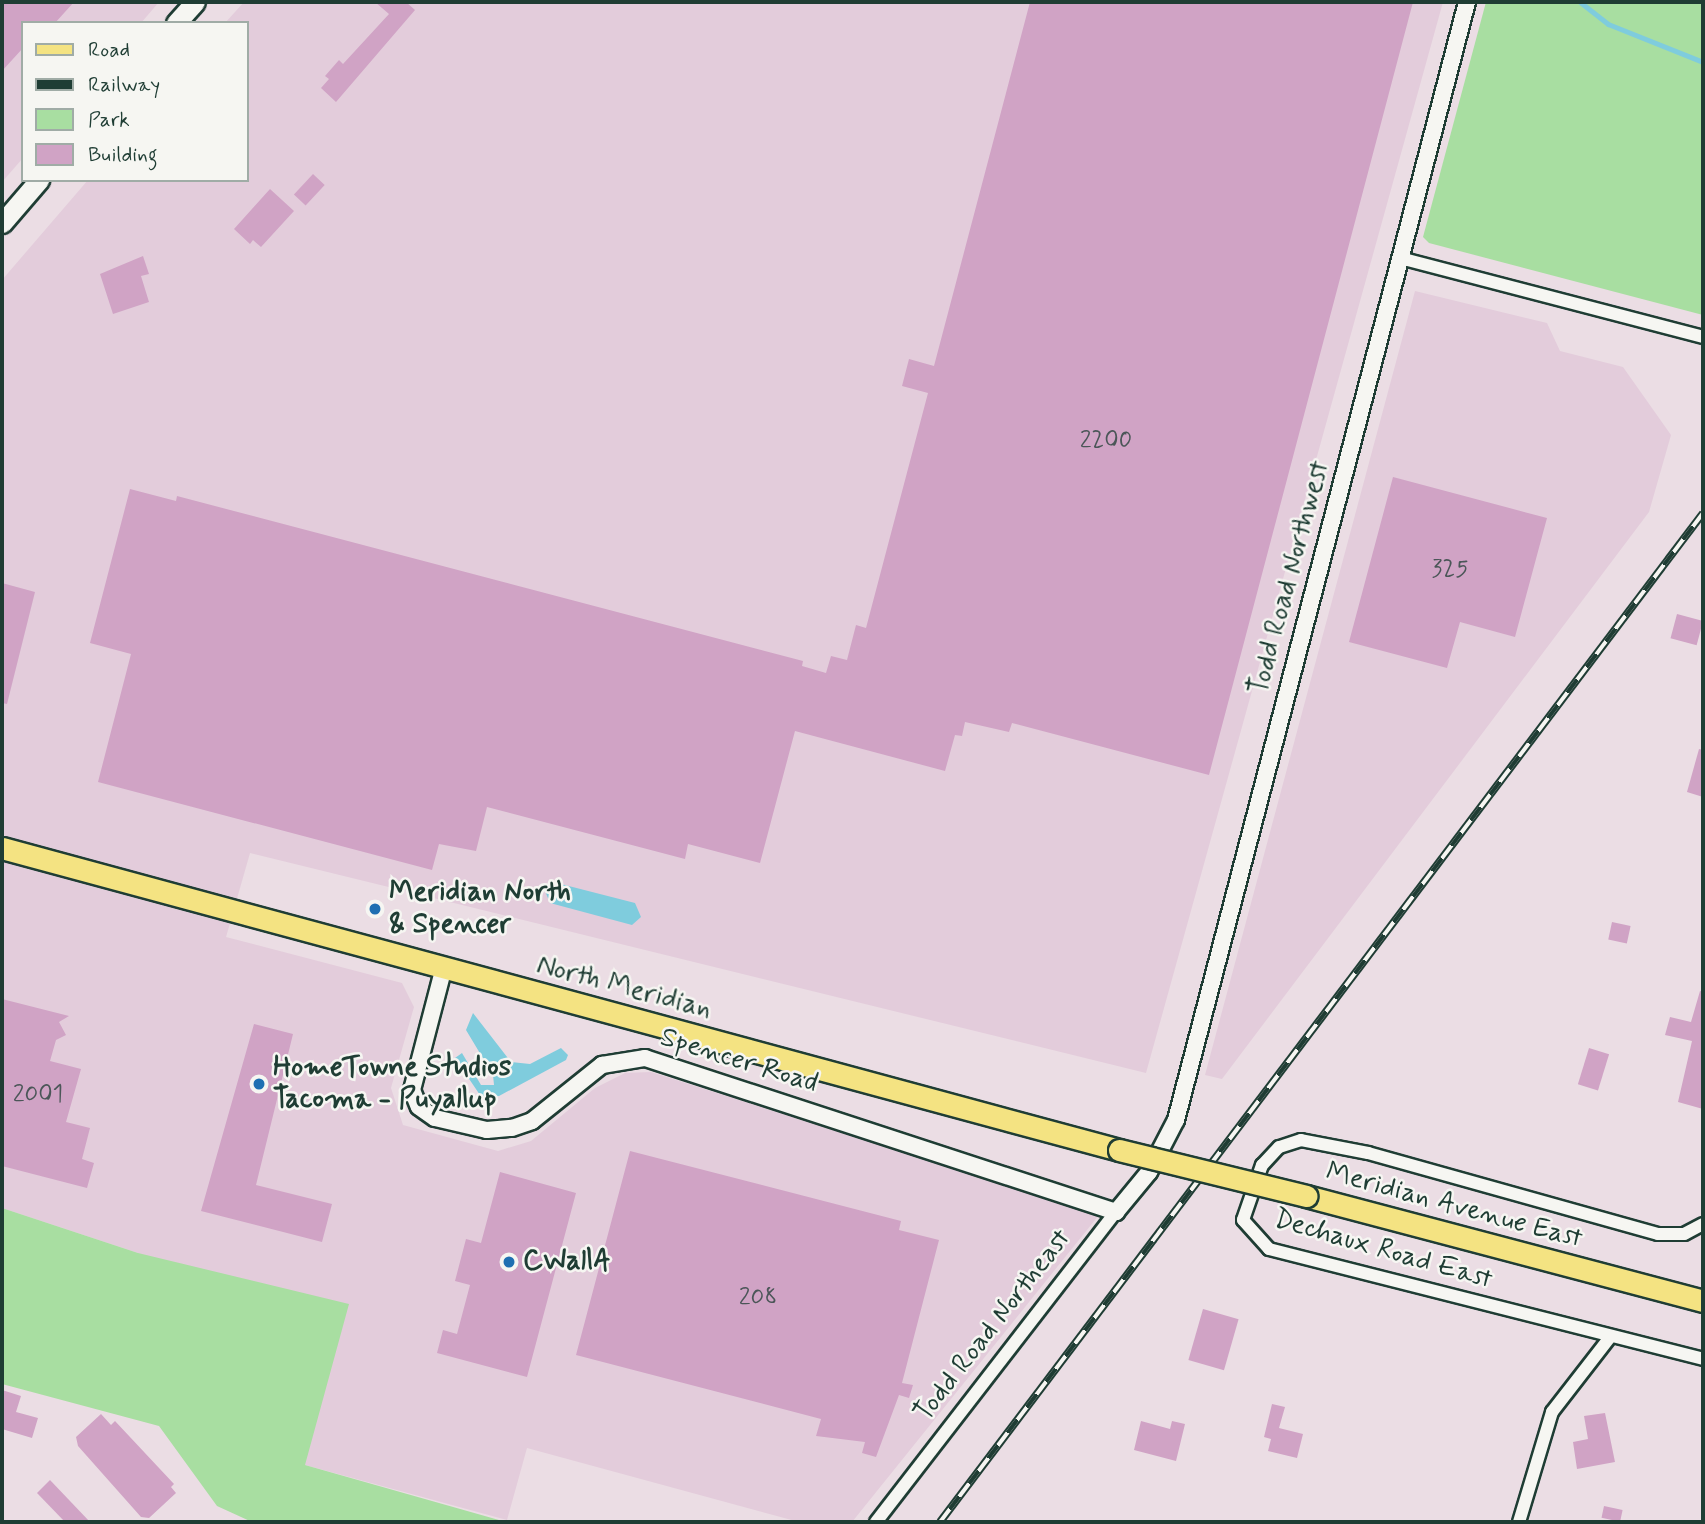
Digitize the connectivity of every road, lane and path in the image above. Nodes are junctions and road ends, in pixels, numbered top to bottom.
1 (195, 2) edge
2 (1467, 2) edge
3 (178, 21) edge
4 (37, 182) edge
5 (2, 223) edge
6 (1401, 258) junction
7 (1703, 337) edge
8 (2, 848) edge
9 (444, 967) junction
10 (1154, 1163) joint
11 (1191, 1166) joint
12 (1116, 1212) junction
13 (1703, 1224) edge
14 (1703, 1301) edge
15 (1611, 1336) junction
16 (1703, 1359) edge
17 (876, 1522) edge
18 (1519, 1522) edge

1 - 3 main road
2 - 6 street, Todd Road Northwest
4 - 5 main road
6 - 7 street
6 - 10 street, Todd Road Northwest
8 - 9 main road, North Meridian
9 - 11 main road, North Meridian, bridge
9 - 12 street, Spencer Road
10 - 12 street, Todd Road Northeast
11 - 14 main road, Meridian Avenue East, bridge
12 - 17 street, Todd Road Northeast
13 - 15 street, Dechaux Road East
15 - 16 street, Dechaux Road East
15 - 18 street

